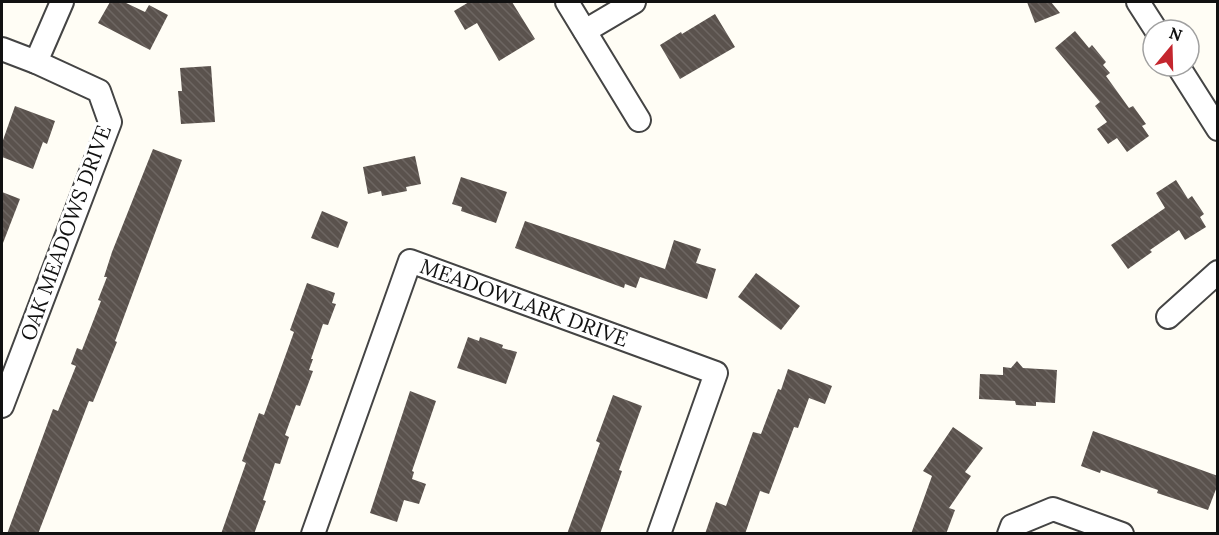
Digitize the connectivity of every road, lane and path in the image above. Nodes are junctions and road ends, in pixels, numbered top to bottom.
1 (62, 2) edge
2 (567, 2) edge
3 (634, 2) edge
4 (1138, 2) edge
5 (1148, 18) edge
6 (585, 31) junction
7 (2, 49) edge
8 (36, 62) junction
9 (1186, 78) edge
10 (639, 120) dead end
11 (1218, 129) edge
12 (1218, 272) edge
13 (1168, 317) dead end
14 (2, 406) edge
15 (313, 534) edge
16 (659, 534) edge
17 (1009, 534) edge
18 (1122, 534) edge

1 - 8 street
2 - 6 street
3 - 6 street
4 - 5 street
6 - 10 street
7 - 8 street, OAK MEADOWS DRIVE
8 - 14 street, OAK MEADOWS DRIVE
9 - 11 street
12 - 13 street
15 - 16 street, MEADOWLARK DRIVE
17 - 18 street

